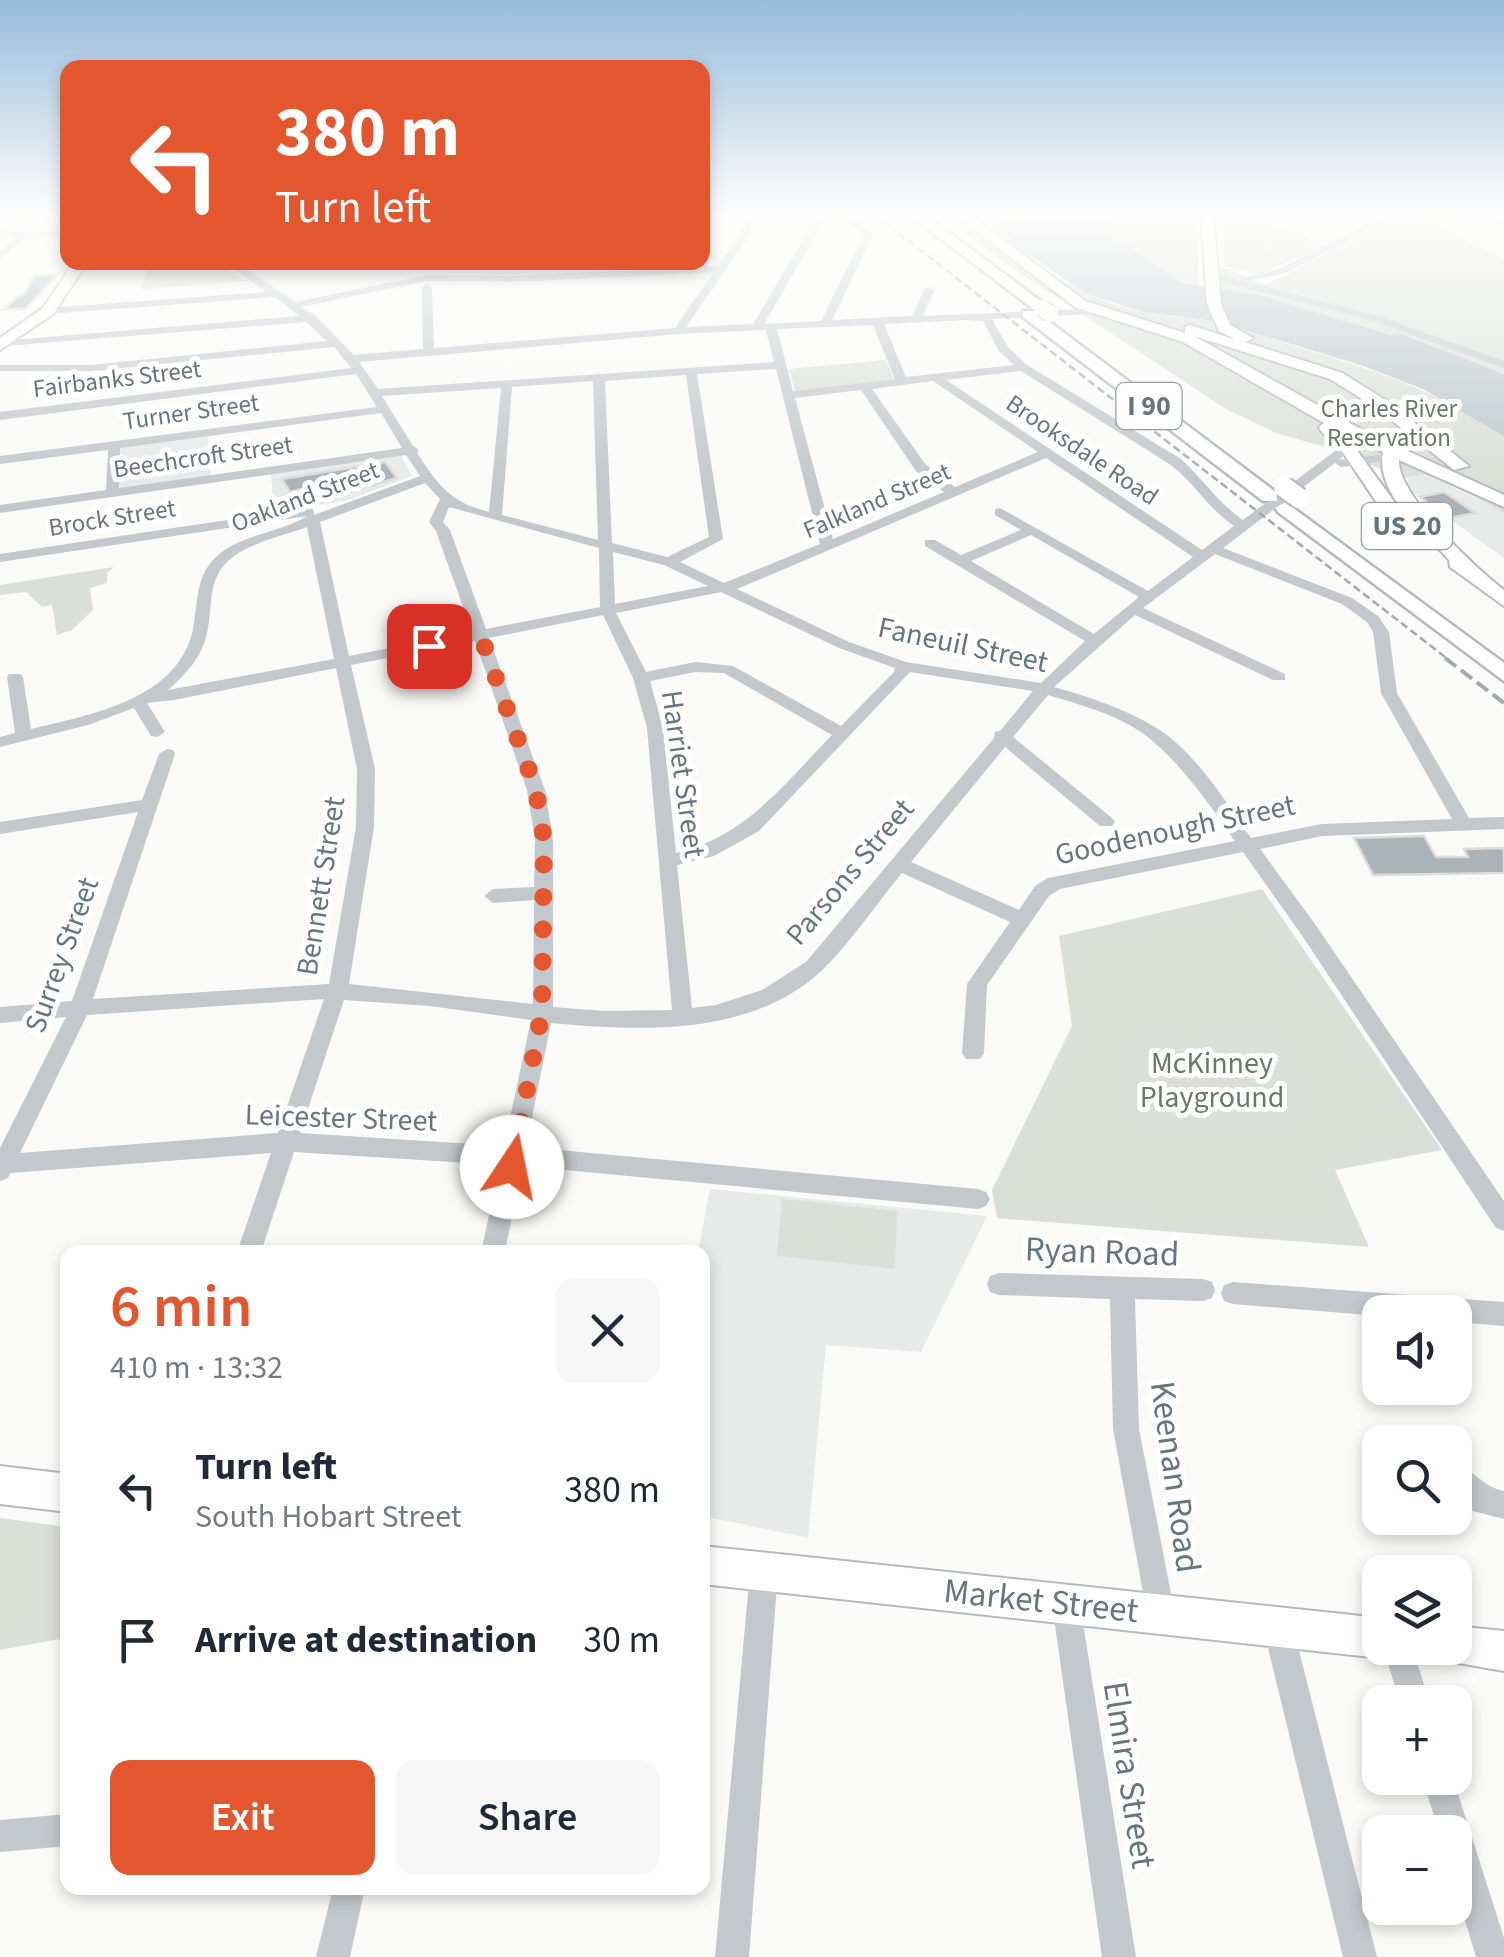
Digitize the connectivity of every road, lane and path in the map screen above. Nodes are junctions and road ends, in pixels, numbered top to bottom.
1 (54, 302) edge
2 (165, 302) edge
3 (291, 302) edge
4 (311, 302) edge
5 (428, 302) edge
6 (697, 302) edge
7 (777, 302) edge
8 (835, 302) edge
9 (924, 302) edge
10 (1024, 302) edge
11 (1025, 302) edge
12 (1081, 302) edge
13 (1097, 302) edge
14 (1214, 302) edge
15 (1306, 302) edge
16 (296, 305) junction
17 (1091, 309) junction
18 (48, 311) junction
19 (1036, 311) junction
20 (1118, 312) junction
21 (917, 317) junction
22 (312, 318) junction
23 (900, 319) junction
24 (877, 322) junction
25 (825, 324) junction
26 (764, 327) junction
27 (1214, 328) junction
28 (678, 330) junction
29 (336, 343) junction
30 (2, 344) edge
31 (429, 352) junction
32 (1284, 357) junction
33 (355, 364) junction
34 (780, 365) junction
35 (1246, 366) junction
36 (1504, 366) edge
37 (1024, 367) junction
38 (0, 368) edge
39 (691, 370) junction
40 (600, 376) junction
41 (1336, 376) junction
42 (936, 378) junction
43 (507, 382) junction
44 (902, 382) junction
45 (864, 386) junction
46 (374, 392) junction
47 (788, 395) junction
48 (1293, 396) junction
49 (387, 409) junction
50 (0, 416) edge
51 (1386, 419) junction
52 (1338, 425) junction
53 (114, 444) junction
54 (413, 450) junction
55 (1391, 452) junction
56 (1046, 453) junction
57 (1352, 454) junction
58 (0, 460) edge
59 (426, 478) junction
60 (954, 492) junction
61 (112, 493) junction
62 (1284, 498) junction
63 (1504, 500) edge
64 (452, 504) junction
65 (350, 506) junction
66 (0, 509) edge
67 (1000, 512) dead end
68 (495, 516) junction
69 (312, 519) junction
70 (1246, 526) junction
71 (1032, 530) junction
72 (930, 543) dead end
73 (607, 544) junction
74 (828, 547) junction
75 (1208, 553) junction
76 (0, 558) edge
77 (959, 561) junction
78 (669, 562) junction
79 (1472, 574) junction
80 (724, 588) junction
81 (1150, 596) junction
82 (1504, 600) edge
83 (1132, 609) junction
84 (608, 612) junction
85 (481, 636) junction
86 (1094, 640) junction
87 (1504, 650) edge
88 (344, 662) junction
89 (902, 666) junction
90 (1504, 674) edge
91 (1279, 676) dead end
92 (14, 677) dead end
93 (641, 678) junction
94 (1042, 688) junction
95 (145, 699) junction
96 (157, 732) dead end
97 (843, 734) junction
98 (24, 735) junction
99 (1002, 736) junction
100 (0, 742) edge
101 (167, 754) dead end
102 (148, 804) junction
103 (1106, 822) dead end
104 (1463, 823) junction
105 (1504, 823) edge
106 (0, 828) edge
107 (1244, 842) junction
108 (668, 861) junction
109 (897, 863) junction
110 (542, 894) junction
111 (493, 896) dead end
112 (1021, 918) junction
113 (336, 993) junction
114 (78, 1009) junction
115 (542, 1012) junction
116 (0, 1015) edge
117 (684, 1018) junction
118 (973, 1053) dead end
119 (287, 1142) junction
120 (515, 1156) junction
121 (1, 1166) edge
122 (978, 1200) dead end
123 (1504, 1221) edge
124 (251, 1245) edge
125 (495, 1245) edge
126 (1000, 1284) dead end
127 (1122, 1288) junction
128 (1203, 1290) dead end
129 (1232, 1293) dead end
130 (1504, 1314) edge
131 (0, 1485) edge
132 (1472, 1491) edge
133 (60, 1492) edge
134 (1504, 1506) edge
135 (710, 1566) edge
136 (764, 1572) junction
137 (1066, 1604) junction
138 (1161, 1614) junction
139 (1278, 1627) junction
140 (1362, 1636) edge
141 (1472, 1648) edge
142 (1504, 1652) edge
143 (1443, 1795) edge
144 (60, 1831) edge
145 (0, 1836) edge
146 (347, 1895) edge
147 (333, 1957) edge
148 (732, 1957) edge
149 (1119, 1957) edge
150 (1360, 1957) edge
151 (1493, 1957) edge

1 - 18 main road
2 - 18 street
3 - 16 street
4 - 16 street
5 - 31 street
6 - 28 street
7 - 26 street
8 - 25 street
9 - 21 street
10 - 19 highway, I 90
11 - 19 highway, I 90
12 - 17 main road
13 - 20 main road
14 - 27 main road, US 20
15 - 36 street
16 - 22 street
17 - 20 street
17 - 21 street
17 - 48 main road
18 - 30 main road
19 - 62 highway, I 90
20 - 27 main road
21 - 23 street
22 - 29 street
22 - 30 street
23 - 24 street, Fairbanks Street
23 - 37 street
24 - 25 street, Fairbanks Street
24 - 44 street
25 - 26 street, Fairbanks Street
26 - 28 street, Fairbanks Street
26 - 34 street
27 - 32 main road
27 - 35 main road, US 20
27 - 41 main road
28 - 31 street, Fairbanks Street
29 - 33 street
29 - 38 street
31 - 33 street, Fairbanks Street
32 - 35 main road
32 - 41 main road
33 - 46 street
33 - 50 street, Fairbanks Street
34 - 39 street
34 - 47 street
35 - 48 main road, US 20
37 - 42 street
37 - 70 street
39 - 40 street
39 - 78 street
40 - 43 street
40 - 73 street, Harriet Street
41 - 51 main road
41 - 63 main road
42 - 44 street
42 - 56 street, Brooksdale Road
43 - 46 street
43 - 68 street
44 - 45 street
45 - 47 street
45 - 60 street
46 - 49 street
47 - 74 street
48 - 52 main road
48 - 57 main road, US 20
49 - 53 street, Turner Street
49 - 54 street
51 - 52 main road
51 - 55 main road, US 20
52 - 55 main road
53 - 58 street, Turner Street
53 - 61 street
54 - 59 street
54 - 61 street, Beechcroft Street
55 - 57 street, Parsons Street
55 - 63 main road
55 - 79 main road, US 20
56 - 60 street, Falkland Street
56 - 75 street, Brooksdale Road
57 - 70 street, Parsons Street
57 - 79 main road, US 20
59 - 64 street
59 - 65 street, Oakland Street
60 - 74 street, Falkland Street
61 - 66 street, Beechcroft Street
62 - 87 highway, I 90
62 - 90 highway, I 90
64 - 68 street, Faneuil Street
64 - 85 street
65 - 69 street, Oakland Street
65 - 76 street, Brock Street
67 - 71 street
68 - 73 street, Faneuil Street
69 - 88 street, Bennett Street
69 - 95 street, Oakland Street
70 - 75 street, Parsons Street
71 - 77 street
71 - 81 street
72 - 77 street
73 - 78 street, Faneuil Street
73 - 84 street, Harriet Street
74 - 80 street, Falkland Street
75 - 81 street, Parsons Street
75 - 104 street, Brooksdale Road
77 - 86 street
78 - 80 street, Faneuil Street
79 - 82 main road, US 20
80 - 84 street, Falkland Street
80 - 89 street, Faneuil Street
81 - 83 street, Parsons Street
83 - 86 street, Parsons Street
83 - 91 street
84 - 85 street, Falkland Street
84 - 93 street, Harriet Street
85 - 88 street, Falkland Street
85 - 110 street
86 - 94 street, Parsons Street
88 - 95 street, Falkland Street
88 - 113 street, Bennett Street
89 - 94 street, Faneuil Street
89 - 97 street
92 - 98 street
93 - 97 street
93 - 108 street, Harriet Street
94 - 99 street, Parsons Street
94 - 107 street, Faneuil Street
95 - 96 street
95 - 98 street, Oakland Street
97 - 108 street
98 - 100 street, Oakland Street
99 - 103 street
99 - 109 street, Parsons Street
101 - 102 street, Surrey Street
102 - 106 street
102 - 114 street, Surrey Street
104 - 105 street, Goodenough Street
104 - 107 street, Goodenough Street
107 - 112 street, Goodenough Street
107 - 123 street, Faneuil Street
108 - 117 street, Harriet Street
109 - 112 street
109 - 117 street, Parsons Street
110 - 111 street
110 - 115 street
112 - 118 street, Goodenough Street
113 - 114 street, Parsons Street
113 - 115 street, Parsons Street
113 - 119 street, Bennett Street
114 - 116 street, Parsons Street
114 - 121 street, Surrey Street
115 - 117 street, Parsons Street
115 - 120 street
119 - 120 street, Leicester Street
119 - 121 street, Leicester Street
119 - 124 street, Bennett Street
120 - 122 street, Leicester Street
120 - 125 street
126 - 127 street, Ryan Road
127 - 128 street, Ryan Road
127 - 138 street, Keenan Road
129 - 130 street
131 - 133 main road
132 - 134 street
135 - 136 main road, Market Street
136 - 137 main road, Market Street
136 - 148 street
137 - 138 main road, Market Street
137 - 149 street, Elmira Street
138 - 139 main road, Market Street
139 - 140 main road, Market Street
139 - 150 street
141 - 142 main road
143 - 151 street
144 - 145 street
146 - 147 street

